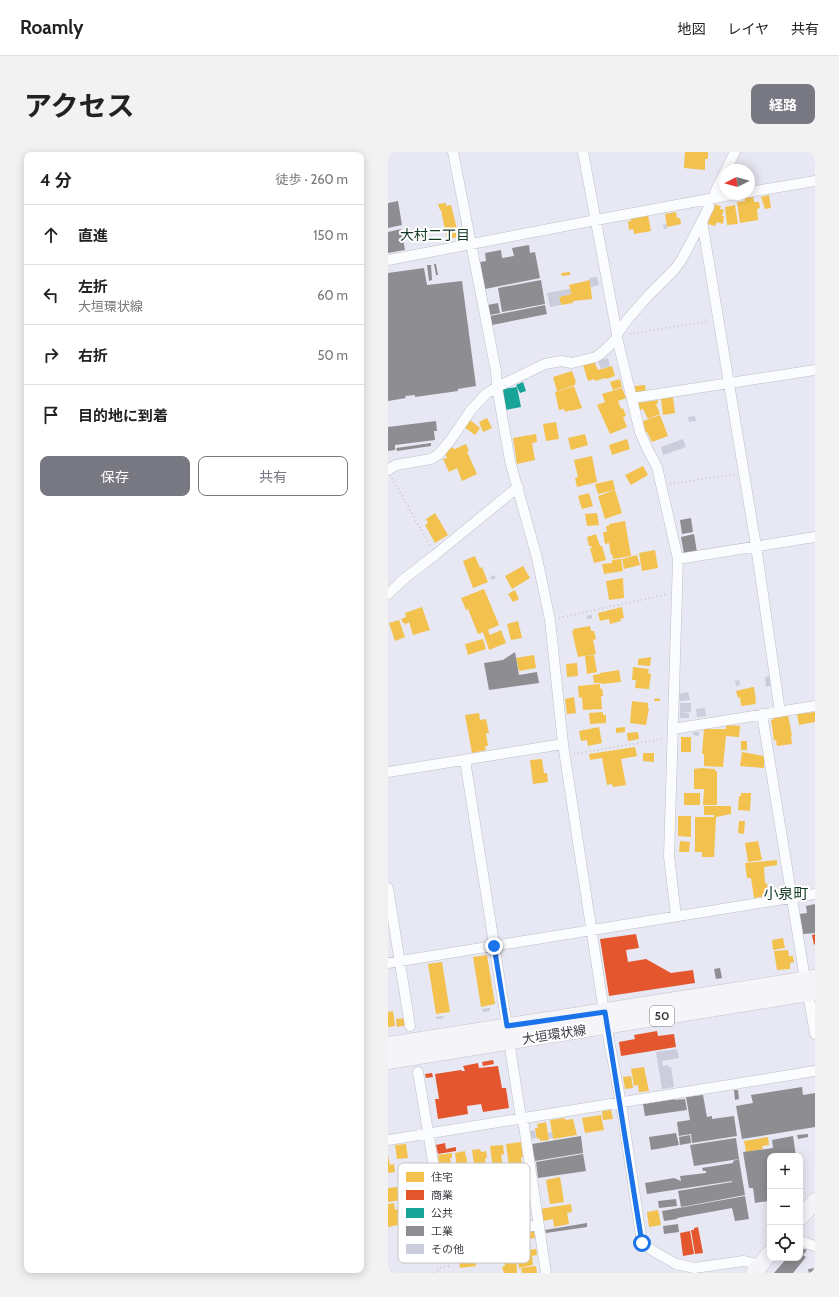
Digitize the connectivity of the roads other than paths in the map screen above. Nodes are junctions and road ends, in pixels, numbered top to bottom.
1 (454, 152) edge
2 (583, 152) edge
3 (735, 152) edge
4 (729, 164) edge
5 (815, 181) edge
6 (719, 184) edge
7 (755, 191) edge
8 (719, 198) edge
9 (712, 199) junction
10 (596, 220) junction
11 (702, 221) junction
12 (471, 244) junction
13 (388, 260) edge
14 (617, 336) junction
15 (815, 370) edge
16 (729, 384) junction
17 (497, 387) junction
18 (632, 398) junction
19 (390, 474) edge
20 (518, 487) junction
21 (815, 537) edge
22 (756, 546) junction
23 (678, 559) junction
24 (388, 594) edge
25 (815, 706) edge
26 (780, 712) junction
27 (762, 714) junction
28 (672, 734) junction
29 (563, 744) junction
30 (465, 760) junction
31 (388, 772) edge
32 (388, 888) edge
33 (815, 894) edge
34 (793, 898) junction
35 (676, 916) junction
36 (592, 930) junction
37 (494, 946) junction
38 (400, 961) junction
39 (388, 963) edge
40 (811, 986) edge
41 (606, 1018) junction
42 (410, 1026) dead end
43 (508, 1034) junction
44 (815, 1034) edge
45 (388, 1045) edge
46 (388, 1061) edge
47 (815, 1071) edge
48 (418, 1072) dead end
49 (620, 1103) junction
50 (521, 1118) junction
51 (428, 1134) junction
52 (388, 1140) edge
53 (433, 1163) edge
54 (529, 1163) edge
55 (530, 1169) edge
56 (815, 1201) edge
57 (803, 1215) edge
58 (539, 1224) junction
59 (530, 1225) edge
60 (803, 1242) edge
61 (815, 1246) edge
62 (762, 1264) edge
63 (546, 1273) edge

1 - 12 street
2 - 10 street
3 - 4 street
5 - 7 street
6 - 9 street
8 - 9 street
9 - 10 street
9 - 11 street
10 - 12 street
10 - 14 street
11 - 14 street
11 - 16 street
12 - 13 street
12 - 17 street
14 - 17 street
14 - 18 street
15 - 16 street
16 - 18 street
16 - 22 street
17 - 19 street
17 - 20 street
18 - 23 street
20 - 24 street
20 - 29 street
21 - 22 street
22 - 23 street
22 - 26 street
23 - 28 street
25 - 26 street
26 - 27 street
27 - 28 street
27 - 34 street
28 - 35 street
29 - 30 street
29 - 36 street
30 - 31 street
30 - 37 street
32 - 38 street
33 - 34 street
34 - 35 street
34 - 40 street
35 - 36 street
36 - 37 street
36 - 41 street
37 - 38 street
37 - 43 street
38 - 39 street
38 - 42 street
40 - 41 main road, 大垣環状線 / 50
40 - 44 street
41 - 43 main road, 大垣環状線 / 50
41 - 49 street
43 - 45 main road, 大垣環状線 / 50
43 - 46 main road, 大垣環状線 / 50
43 - 50 street
47 - 49 street
48 - 51 street
49 - 50 street
49 - 62 street
50 - 51 street
50 - 54 street
51 - 52 street
51 - 53 street
55 - 58 street
56 - 57 main road
58 - 59 street
58 - 63 street
60 - 61 street

